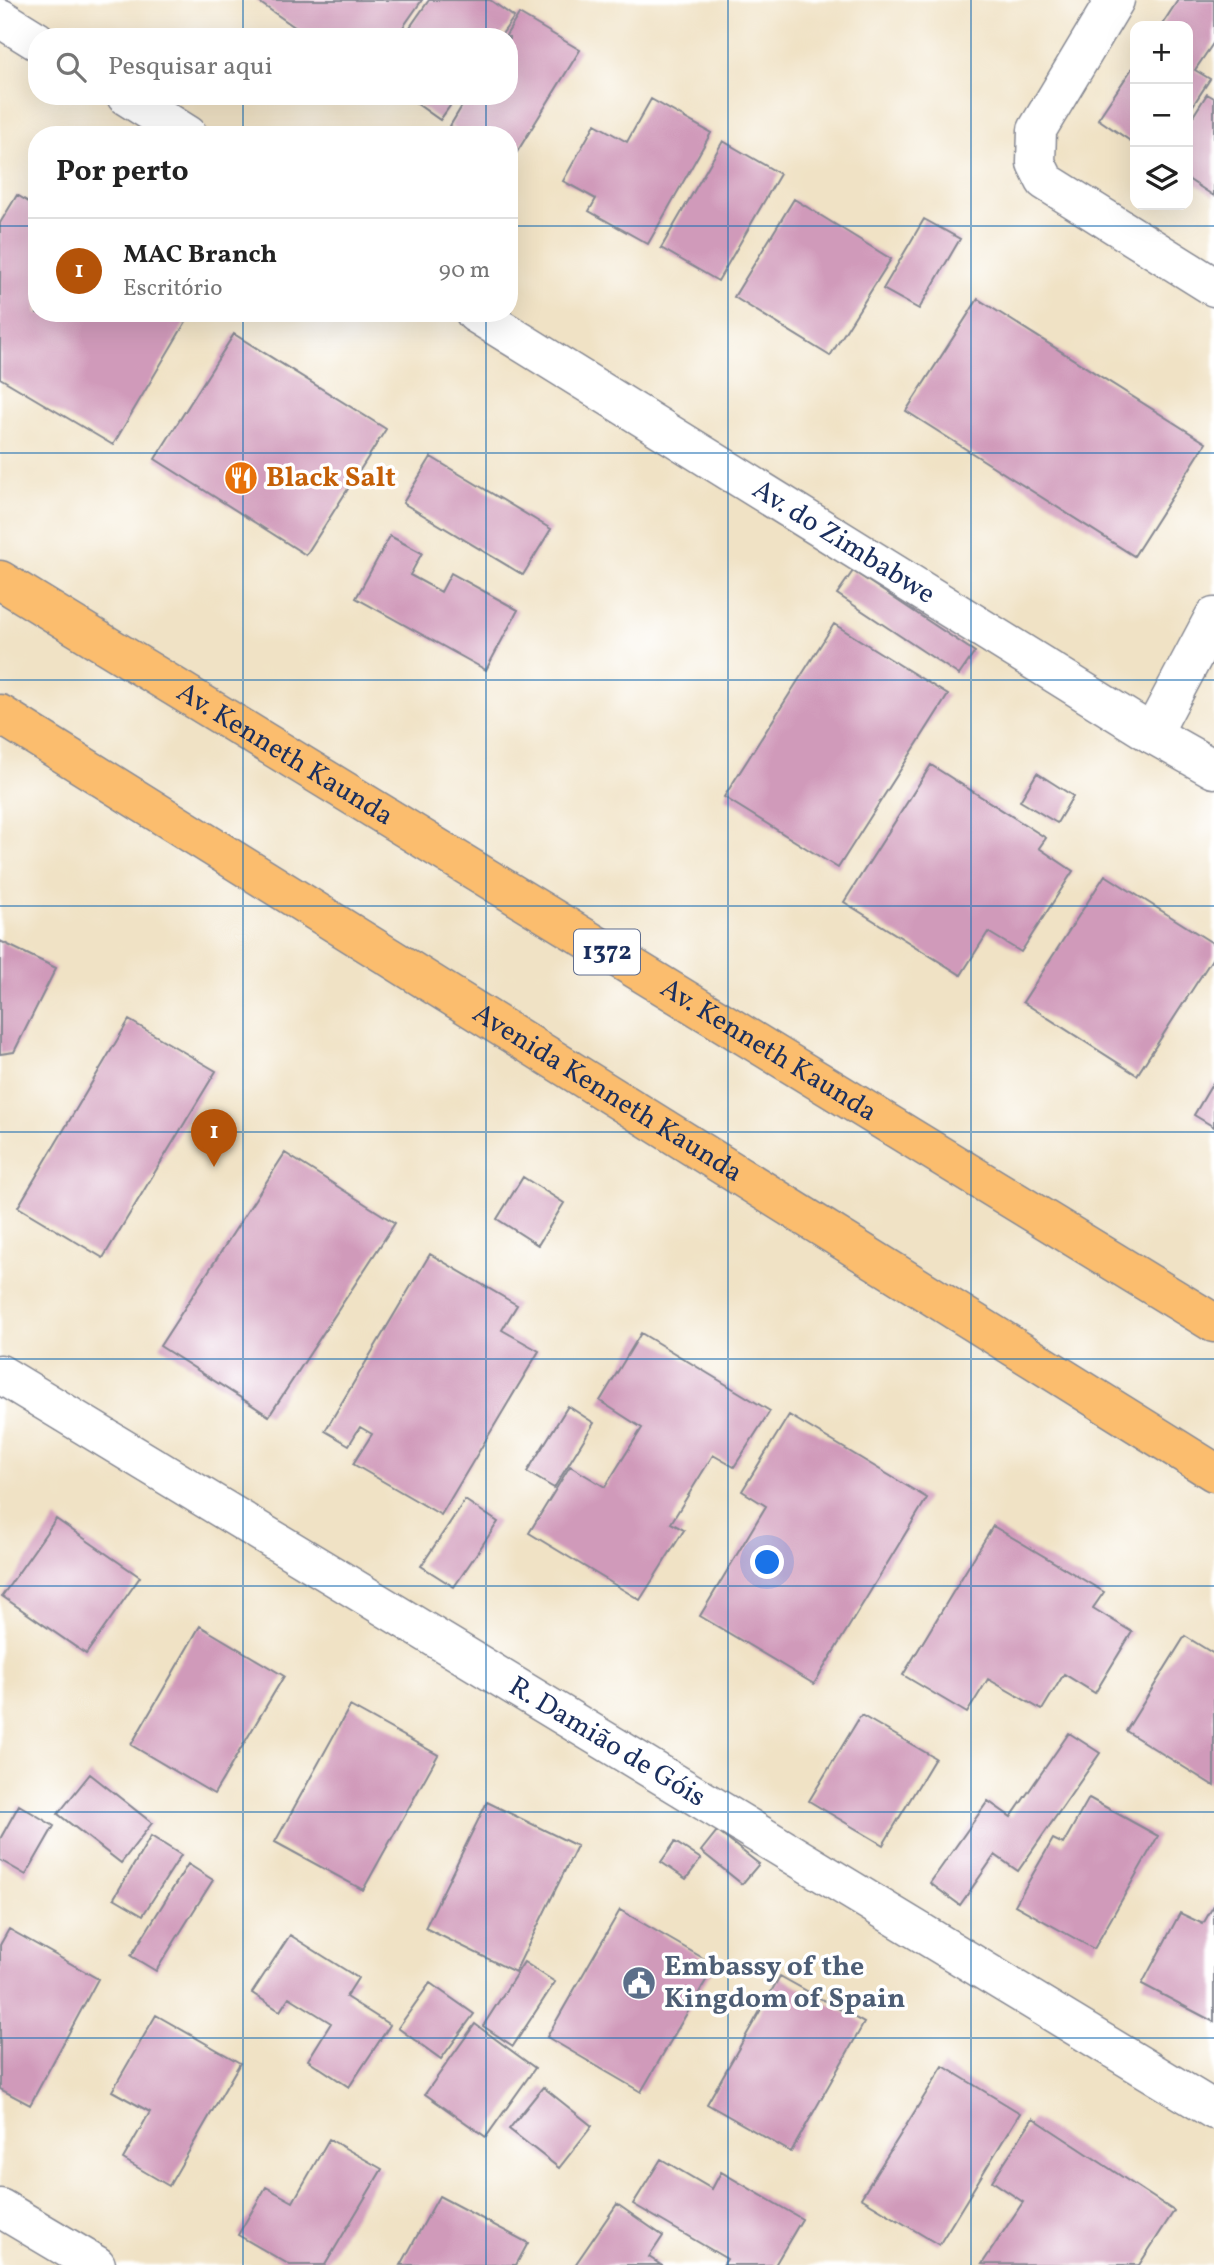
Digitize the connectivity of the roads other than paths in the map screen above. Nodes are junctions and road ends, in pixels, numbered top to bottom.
1 (1115, 0) edge
2 (0, 18) edge
3 (28, 35) edge
4 (140, 105) edge
5 (174, 126) edge
6 (1214, 287) edge
7 (489, 322) edge
8 (0, 580) edge
9 (1214, 617) edge
10 (0, 714) edge
11 (1152, 734) junction
12 (1214, 769) edge
13 (1214, 1323) edge
14 (0, 1374) edge
15 (1214, 1472) edge
16 (1214, 2109) edge
17 (0, 2208) edge
18 (96, 2265) edge

1 - 6 street
2 - 3 street
4 - 5 street
7 - 11 street, Av. do Zimbabwe
8 - 13 main road, Av. Kenneth Kaunda / 1372
9 - 11 street
10 - 15 main road, Avenida Kenneth Kaunda
11 - 12 street, Av. do Zimbabwe
14 - 16 street, R. Damião de Góis
17 - 18 street

